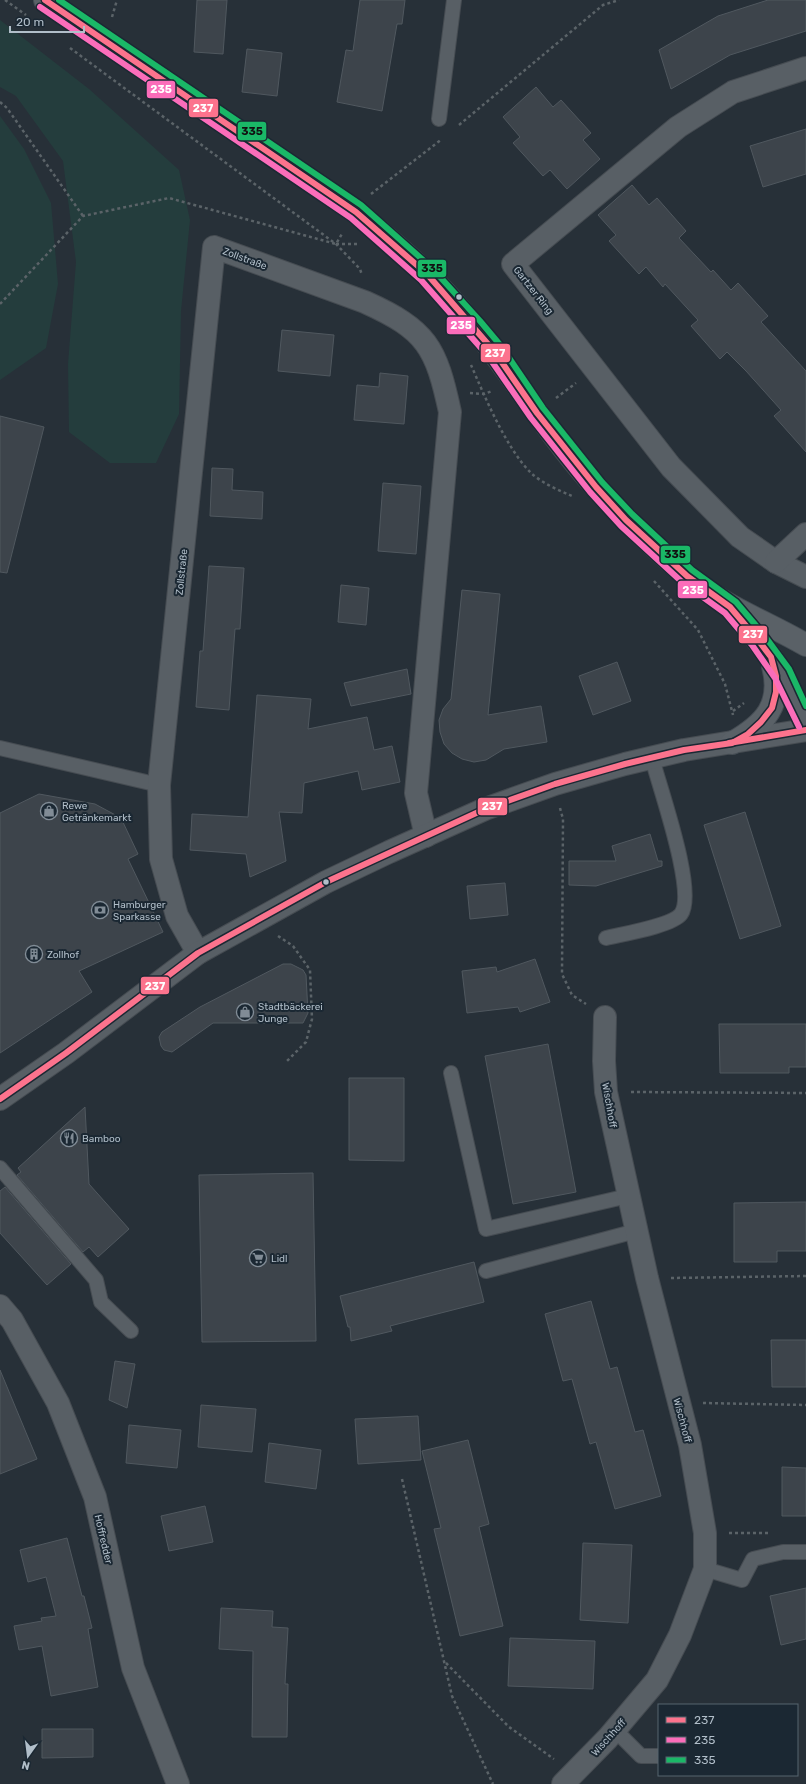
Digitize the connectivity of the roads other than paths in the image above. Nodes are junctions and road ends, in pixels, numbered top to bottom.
1 (45, 0) edge
2 (454, 0) edge
3 (806, 68) edge
4 (439, 118) dead end
5 (806, 534) edge
6 (776, 562) junction
7 (806, 577) edge
8 (730, 607) junction
9 (806, 645) edge
10 (771, 657) junction
11 (806, 724) edge
12 (806, 730) edge
13 (732, 743) junction
14 (0, 748) edge
15 (652, 758) junction
16 (159, 785) junction
17 (426, 836) junction
18 (606, 938) dead end
19 (198, 953) junction
20 (605, 1017) road end
21 (451, 1073) dead end
22 (0, 1099) edge
23 (0, 1168) edge
24 (628, 1196) junction
25 (636, 1231) junction
26 (486, 1271) dead end
27 (0, 1306) edge
28 (130, 1331) dead end
29 (806, 1552) edge
30 (705, 1569) junction
31 (615, 1730) junction
32 (658, 1756) edge
33 (568, 1779) edge
34 (178, 1784) edge

1 - 8 main road
2 - 4 lane
3 - 6 street, Gartzer Ring
5 - 6 street
6 - 7 street, Gartzer Ring
8 - 9 main road
8 - 10 main road
10 - 11 main road
10 - 13 main road
12 - 13 street
13 - 15 street
14 - 16 lane
15 - 17 street
15 - 18 lane
16 - 17 street, Zollstraße
16 - 19 street, Zollstraße
17 - 19 street
19 - 22 street
20 - 24 street, Wischhoff
21 - 24 lane
23 - 28 lane
24 - 25 street, Wischhoff
25 - 26 lane
25 - 30 street, Wischhoff
27 - 34 street, Hoffredder
29 - 30 lane
30 - 31 street, Wischhoff
31 - 32 lane
31 - 33 street, Wischhoff

